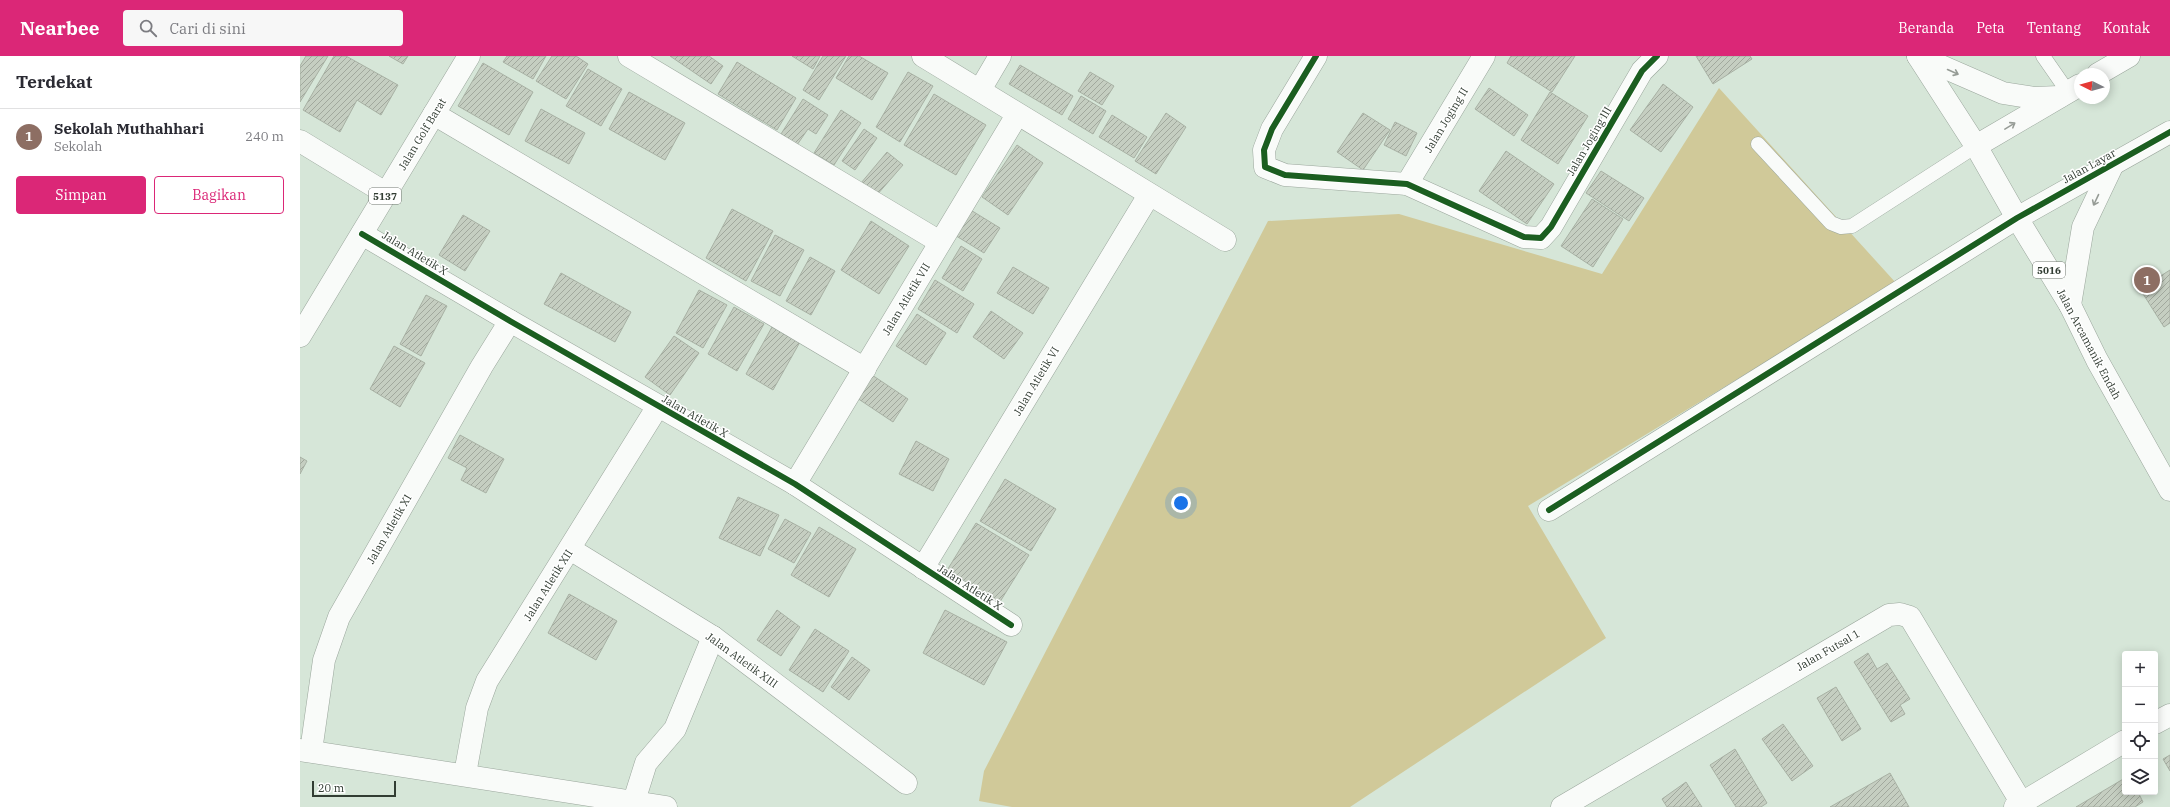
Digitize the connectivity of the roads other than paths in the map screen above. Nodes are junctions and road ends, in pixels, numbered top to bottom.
1 (469, 56) edge
2 (629, 56) edge
3 (923, 56) edge
4 (1000, 56) edge
5 (1316, 56) edge
6 (1484, 56) edge
7 (1657, 56) edge
8 (1918, 56) edge
9 (2043, 56) edge
10 (2129, 56) edge
11 (2108, 68) edge
12 (980, 90) junction
13 (2069, 91) edge
14 (434, 114) junction
15 (1017, 115) junction
16 (2170, 132) edge
17 (300, 141) edge
18 (1758, 144) dead end
19 (1976, 146) junction
20 (2113, 164) junction
21 (1407, 184) junction
22 (387, 194) junction
23 (1149, 195) junction
24 (2017, 218) junction
25 (362, 234) junction
26 (1225, 240) dead end
27 (940, 242) junction
28 (2070, 305) junction
29 (510, 321) junction
30 (300, 336) edge
31 (865, 369) junction
32 (658, 406) junction
33 (795, 484) junction
34 (2170, 490) edge
35 (1549, 510) dead end
36 (570, 549) junction
37 (923, 568) junction
38 (1012, 625) dead end
39 (713, 637) junction
40 (2170, 714) edge
41 (2156, 723) edge
42 (2122, 743) edge
43 (305, 751) edge
44 (465, 774) junction
45 (906, 783) dead end
46 (634, 801) junction
47 (2020, 806) edge
48 (666, 807) edge
49 (1562, 807) edge

1 - 14 street, Jalan Golf Barat / 5137
2 - 27 street
3 - 12 street
4 - 12 street
5 - 21 street
6 - 21 street, Jalan Joging II
7 - 21 street, Jalan Joging III
8 -> 13 street
8 - 19 street, Jalan Arcamanik Endah / 5016
9 - 13 lane
10 - 11 street
12 - 15 street
19 -> 13 street
14 - 22 street, Jalan Golf Barat / 5137
14 - 31 street
15 - 23 street
15 - 27 street, Jalan Atletik VII
16 - 20 street, Jalan Layar
17 - 22 street
18 - 19 lane
19 - 24 street, Jalan Arcamanik Endah / 5016
20 - 24 street, Jalan Layar
20 -> 28 street
22 - 25 street, Jalan Golf Barat / 5137
23 - 26 street
23 - 37 street, Jalan Atletik VI
24 - 28 street, Jalan Arcamanik Endah / 5016
24 - 35 street, Jalan Layar
25 - 29 street, Jalan Atletik X
25 - 30 street, Jalan Golf Barat / 5137
27 - 31 street, Jalan Atletik VII
28 - 34 street, Jalan Arcamanik Endah / 5016
29 - 32 street, Jalan Atletik X
29 - 43 street, Jalan Atletik XI
31 - 33 street, Jalan Atletik VII
32 - 33 street, Jalan Atletik X
32 - 36 street, Jalan Atletik XII
33 - 37 street, Jalan Atletik X
36 - 39 street, Jalan Atletik XIII
36 - 44 street, Jalan Atletik XII
37 - 38 street, Jalan Atletik X
39 - 45 street, Jalan Atletik XIII
39 - 46 street
40 - 41 street
42 - 47 street
43 - 44 street
44 - 46 street
46 - 48 street
47 - 49 street, Jalan Futsal 1

